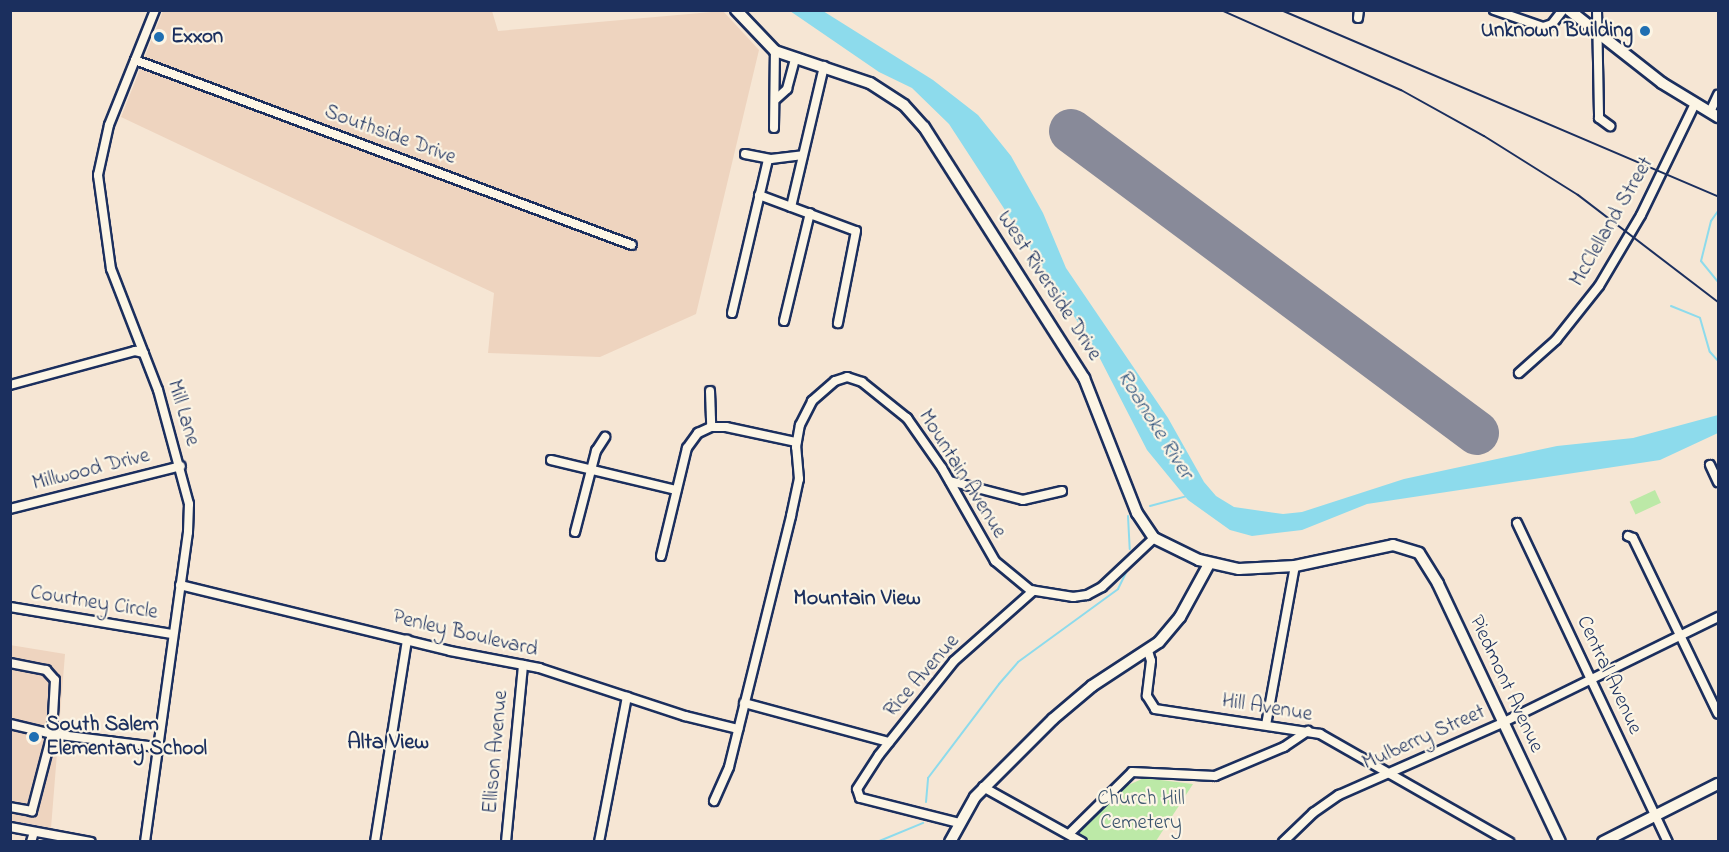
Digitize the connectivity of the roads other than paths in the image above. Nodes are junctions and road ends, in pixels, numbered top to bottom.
1 (155, 10) edge
2 (736, 10) edge
3 (1494, 10) edge
4 (1563, 10) edge
5 (1569, 10) edge
6 (1597, 10) edge
7 (1598, 31) junction
8 (775, 51) junction
9 (795, 59) junction
10 (135, 60) junction
11 (824, 66) junction
12 (1719, 95) edge
13 (776, 99) junction
14 (1695, 104) junction
15 (1714, 115) edge
16 (1611, 126) dead end
17 (774, 128) dead end
18 (746, 154) dead end
19 (803, 155) junction
20 (768, 159) junction
21 (759, 195) junction
22 (791, 207) junction
23 (810, 213) junction
24 (632, 245) dead end
25 (732, 313) dead end
26 (784, 321) dead end
27 (838, 323) dead end
28 (144, 353) junction
29 (1519, 373) dead end
30 (10, 385) edge
31 (710, 391) dead end
32 (711, 427) junction
33 (606, 437) dead end
34 (796, 442) junction
35 (551, 460) dead end
36 (1710, 465) dead end
37 (181, 466) junction
38 (592, 469) junction
39 (950, 481) junction
40 (1719, 482) edge
41 (676, 490) junction
42 (1062, 491) dead end
43 (10, 509) edge
44 (1517, 523) dead end
45 (575, 532) dead end
46 (1628, 536) dead end
47 (1154, 538) junction
48 (662, 556) dead end
49 (1209, 564) junction
50 (1295, 566) junction
51 (180, 585) junction
52 (1033, 591) junction
53 (10, 607) edge
54 (1719, 617) edge
55 (172, 634) junction
56 (1681, 635) junction
57 (406, 640) junction
58 (1148, 651) junction
59 (10, 663) edge
60 (523, 665) junction
61 (1591, 679) junction
62 (627, 697) junction
63 (744, 703) junction
64 (1719, 714) edge
65 (10, 723) edge
66 (1502, 723) junction
67 (1266, 725) junction
68 (738, 729) junction
69 (1308, 731) junction
70 (52, 734) junction
71 (889, 742) junction
72 (156, 747) junction
73 (1392, 774) junction
74 (1719, 784) edge
75 (983, 787) junction
76 (714, 801) dead end
77 (10, 807) edge
78 (1656, 815) junction
79 (959, 823) junction
80 (10, 827) edge
81 (34, 832) junction
82 (1069, 834) junction
83 (1286, 840) edge
84 (31, 842) edge
85 (91, 842) edge
86 (145, 842) edge
87 (375, 842) edge
88 (506, 842) edge
89 (599, 842) edge
90 (950, 842) edge
91 (1082, 842) edge
92 (1509, 842) edge
93 (1560, 842) edge
94 (1603, 842) edge
95 (1668, 842) edge

1 - 10 street, Mill Lane
2 - 8 street, West Riverside Drive
3 - 4 street
5 - 7 street
6 - 7 street
7 - 14 street
7 - 16 street
8 - 9 street, West Riverside Drive
8 - 13 street
9 - 11 street, West Riverside Drive
9 - 13 street
10 - 24 street, Southside Drive
10 - 28 street, Mill Lane
11 - 19 street
11 - 47 street, West Riverside Drive
12 - 15 street
13 - 17 street
14 - 15 street
14 - 29 street, McClelland Street
18 - 20 street
19 - 20 street
19 - 22 street
20 - 21 street
21 - 22 street
21 - 25 street
22 - 23 street
23 - 26 street
23 - 27 street
28 - 30 street
28 - 37 street, Mill Lane
31 - 32 street
32 - 34 street
32 - 41 street
33 - 38 street
34 - 39 street, Mountain Avenue
34 - 63 street, Mountain Avenue
35 - 38 street
36 - 40 street
37 - 43 street, Millwood Drive
37 - 51 street, Mill Lane
38 - 41 street
38 - 45 street
39 - 42 street
39 - 52 street, Mountain Avenue
41 - 48 street
44 - 61 street, Central Avenue
46 - 56 street
47 - 49 street
47 - 52 street, Mountain Avenue
49 - 50 street
49 - 58 street
50 - 66 street, Piedmont Avenue
50 - 67 street
51 - 55 street, Mill Lane
51 - 57 street, Penley Boulevard
52 - 71 street, Rice Avenue
53 - 55 street, Courtney Circle
54 - 56 street, Mulberry Street
55 - 72 street, Mill Lane
56 - 61 street, Mulberry Street
56 - 64 street
57 - 60 street, Penley Boulevard
57 - 87 street
58 - 67 street, Hill Avenue
58 - 75 street
59 - 70 street
60 - 62 street, Penley Boulevard
60 - 88 street, Ellison Avenue
61 - 66 street, Mulberry Street
61 - 78 street, Central Avenue
62 - 68 street, Penley Boulevard
62 - 89 street
63 - 68 street, Mountain Avenue
63 - 71 street
65 - 70 street
66 - 73 street, Mulberry Street
66 - 93 street, Piedmont Avenue
67 - 69 street, Hill Avenue
68 - 76 street, Mountain Avenue
69 - 73 street, Hill Avenue
69 - 82 street
70 - 72 street
70 - 77 street
71 - 79 street, Rice Avenue
72 - 86 street, Mill Lane
73 - 83 street, Mulberry Street
73 - 92 street, Hill Avenue
74 - 78 street
75 - 79 street
75 - 82 street
78 - 94 street
78 - 95 street, Central Avenue
79 - 90 street
80 - 81 street
81 - 84 street
81 - 85 street
82 - 91 street

